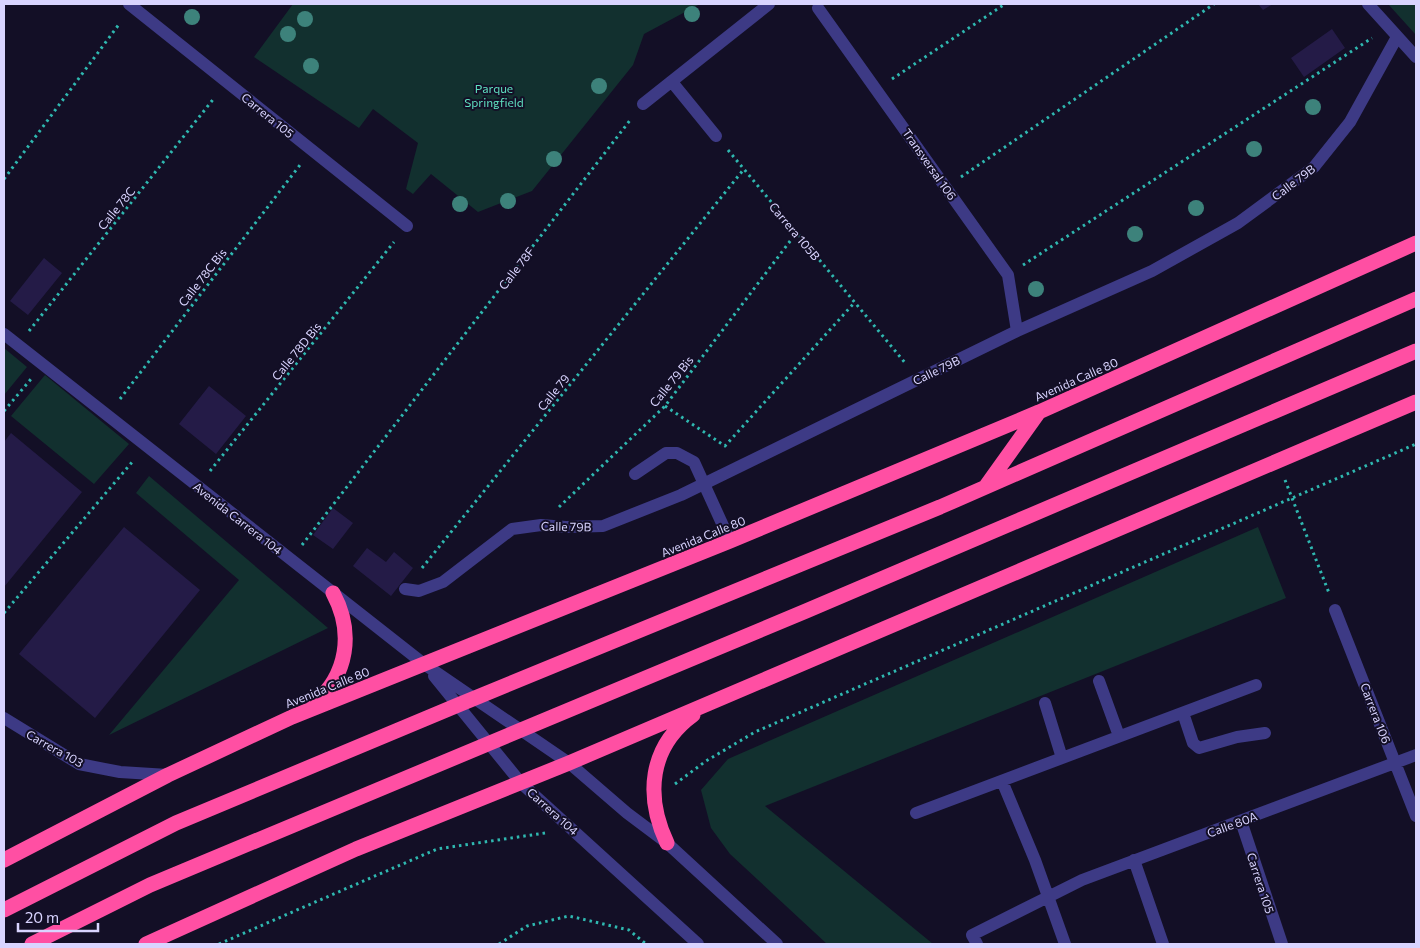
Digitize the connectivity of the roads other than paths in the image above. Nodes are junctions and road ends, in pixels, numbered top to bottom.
1 (769, 4) edge
2 (1368, 4) edge
3 (131, 5) edge
4 (818, 8) dead end
5 (1397, 37) junction
6 (1416, 58) edge
7 (672, 82) junction
8 (643, 104) road end
9 (716, 136) road end
10 (407, 226) road end
11 (1413, 243) edge
12 (1416, 300) edge
13 (1017, 331) junction
14 (4, 334) edge
15 (1416, 351) edge
16 (1416, 402) edge
17 (1039, 412) junction
18 (635, 474) dead end
19 (704, 483) junction
20 (986, 487) junction
21 (730, 541) junction
22 (405, 589) road end
23 (333, 593) junction
24 (1335, 610) road end
25 (424, 664) junction
26 (1099, 681) dead end
27 (1256, 685) dead end
28 (474, 698) junction
29 (1045, 704) dead end
30 (458, 705) junction
31 (705, 705) junction
32 (1183, 713) junction
33 (292, 717) junction
34 (4, 718) edge
35 (522, 730) junction
36 (1265, 733) dead end
37 (1119, 736) junction
38 (489, 744) junction
39 (1416, 755) edge
40 (1062, 758) junction
41 (1395, 762) junction
42 (569, 763) junction
43 (168, 776) junction
44 (1002, 781) junction
45 (521, 782) junction
46 (916, 813) dead end
47 (1416, 816) edge
48 (1240, 821) junction
49 (667, 843) junction
50 (4, 860) edge
51 (1134, 860) junction
52 (1048, 896) junction
53 (4, 910) edge
54 (32, 944) edge
55 (146, 944) edge
56 (698, 944) edge
57 (777, 944) edge
58 (977, 944) edge
59 (1065, 944) edge
60 (1163, 944) edge
61 (1282, 944) edge

1 - 7 street
2 - 5 street
3 - 10 street, Carrera 105
4 - 13 street, Transversal 106
5 - 6 street
5 - 13 street, Calle 79B
7 - 8 street
7 - 9 street
11 - 17 highway, Avenida Calle 80
12 - 20 highway
13 - 19 street, Calle 79B
14 - 23 street, Avenida Carrera 104
15 - 35 highway
16 - 31 highway
17 - 20 highway
17 - 21 highway, Avenida Calle 80
18 - 19 street
19 - 21 street
19 - 22 street, Calle 79B
20 - 28 highway
21 - 25 highway, Avenida Calle 80
23 - 25 street, Avenida Carrera 104
23 - 33 highway
24 - 41 street, Carrera 106
25 - 28 street, Avenida Carrera 104
25 - 30 street, Carrera 104
25 - 33 highway, Avenida Calle 80
26 - 37 street
27 - 32 street
28 - 30 highway
28 - 35 street
29 - 40 street
30 - 38 street, Carrera 104
30 - 53 highway
31 - 42 highway
31 - 49 highway
32 - 36 street
32 - 37 street
33 - 43 highway, Avenida Calle 80
34 - 43 street, Carrera 103
35 - 38 highway
35 - 42 street
37 - 40 street
38 - 45 street, Carrera 104
38 - 54 highway
39 - 41 street, Calle 80A
40 - 44 street
41 - 47 street, Carrera 106
41 - 48 street, Calle 80A
42 - 45 highway
42 - 49 street
43 - 50 highway, Avenida Calle 80
44 - 46 street
44 - 52 street
45 - 55 highway
45 - 56 street, Carrera 104
48 - 51 street, Calle 80A
48 - 61 street, Carrera 105
49 - 57 street
51 - 52 street, Calle 80A
51 - 60 street
52 - 58 street, Calle 80A
52 - 59 street

